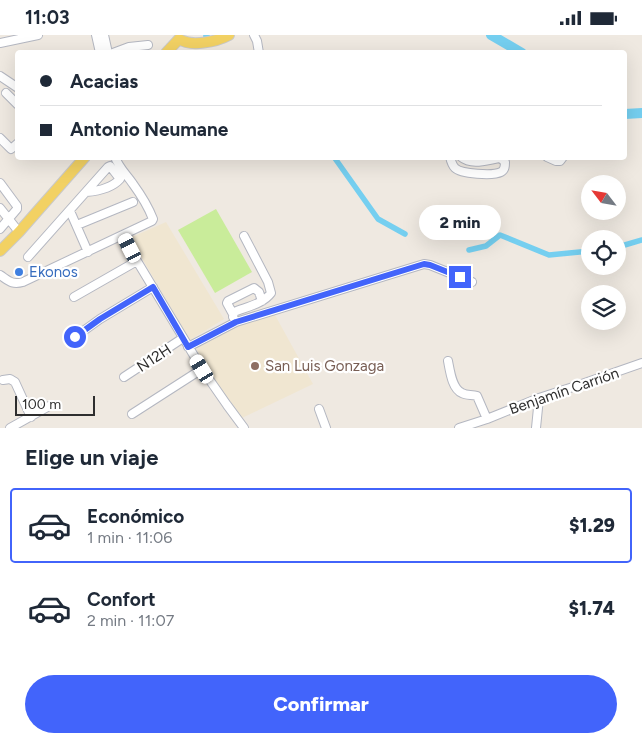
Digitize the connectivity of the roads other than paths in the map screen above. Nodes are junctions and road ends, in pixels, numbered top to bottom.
1 (38, 35) edge
2 (96, 35) edge
3 (104, 35) edge
4 (229, 35) edge
5 (254, 35) edge
6 (177, 37) edge
7 (0, 43) edge
8 (148, 45) dead end
9 (99, 50) edge
10 (107, 50) edge
11 (121, 50) edge
12 (168, 50) edge
13 (258, 50) edge
14 (0, 76) edge
15 (15, 86) edge
16 (6, 93) dead end
17 (15, 102) edge
18 (0, 138) edge
19 (15, 146) edge
20 (11, 149) junction
21 (4, 156) dead end
22 (82, 160) edge
23 (116, 160) edge
24 (451, 160) edge
25 (466, 160) edge
26 (490, 160) edge
27 (502, 160) edge
28 (0, 183) edge
29 (86, 192) dead end
30 (133, 202) dead end
31 (0, 208) edge
32 (70, 211) junction
33 (8, 219) junction
34 (76, 225) junction
35 (0, 229) edge
36 (19, 231) junction
37 (123, 235) junction
38 (244, 235) dead end
39 (0, 251) edge
40 (88, 252) junction
41 (28, 257) dead end
42 (137, 261) junction
43 (0, 275) edge
44 (472, 282) dead end
45 (153, 287) junction
46 (74, 297) dead end
47 (262, 301) junction
48 (235, 318) junction
49 (75, 337) dead end
50 (183, 339) junction
51 (188, 347) junction
52 (448, 361) dead end
53 (642, 363) edge
54 (202, 369) junction
55 (124, 377) dead end
56 (3, 380) dead end
57 (539, 398) junction
58 (51, 405) dead end
59 (319, 409) dead end
60 (132, 414) dead end
61 (29, 418) junction
62 (487, 419) junction
63 (10, 428) edge
64 (31, 428) edge
65 (244, 428) edge
66 (326, 428) edge
67 (458, 428) edge
68 (536, 428) edge

1 - 7 street
2 - 9 street
3 - 10 street
4 - 6 main road
5 - 13 street
6 - 12 main road
8 - 11 street
14 - 15 street
16 - 17 street
18 - 20 street
19 - 20 street
20 - 21 street
22 - 36 main road
23 - 37 street
24 - 27 street
25 - 26 street
28 - 33 street
29 - 32 street
30 - 34 street
31 - 33 street
32 - 34 street
32 - 41 street
33 - 35 street
33 - 36 street
34 - 40 street
36 - 39 main road
37 - 40 street
37 - 42 street
38 - 47 street
40 - 43 street
42 - 45 street
42 - 46 street
44 - 48 street
45 - 49 street
45 - 50 street
47 - 48 street
47 - 48 street
48 - 51 street
50 - 51 street
50 - 55 street, N12H
51 - 54 street
52 - 62 street
53 - 57 street, Benjamín Carrión
54 - 60 street
54 - 65 street
56 - 61 street
57 - 62 street, Benjamín Carrión
57 - 68 street
58 - 61 street
59 - 66 street
61 - 63 street
61 - 64 street
62 - 67 street, Benjamín Carrión

